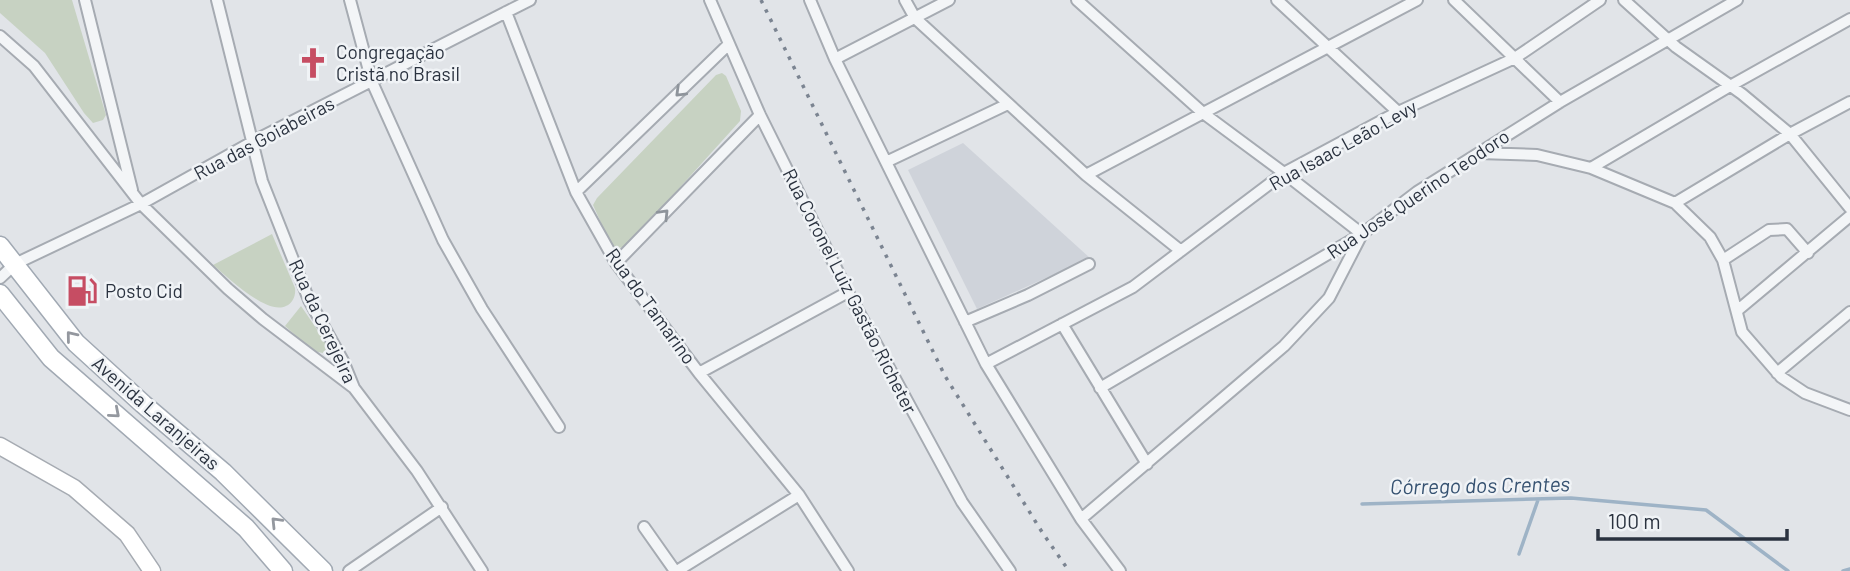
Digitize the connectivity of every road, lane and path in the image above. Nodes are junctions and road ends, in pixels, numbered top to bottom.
1 (85, 0) edge
2 (217, 0) edge
3 (350, 0) edge
4 (530, 0) edge
5 (710, 0) edge
6 (810, 0) edge
7 (905, 0) edge
8 (949, 0) edge
9 (1077, 0) edge
10 (1277, 0) edge
11 (1417, 0) edge
12 (1454, 0) edge
13 (1600, 0) edge
14 (1624, 0) edge
15 (1737, 0) edge
16 (506, 12) junction
17 (915, 18) junction
18 (1850, 19) edge
19 (0, 36) edge
20 (1667, 39) junction
21 (729, 44) junction
22 (1327, 47) junction
23 (1515, 58) junction
24 (835, 59) junction
25 (372, 82) junction
26 (1730, 86) junction
27 (1560, 102) junction
28 (1850, 102) edge
29 (1008, 104) junction
30 (1398, 112) junction
31 (1203, 113) junction
32 (760, 115) junction
33 (1790, 134) junction
34 (252, 142) junction
35 (1478, 153) junction
36 (887, 162) junction
37 (1591, 168) junction
38 (1284, 173) junction
39 (1086, 176) junction
40 (576, 192) junction
41 (137, 200) junction
42 (1675, 203) junction
43 (1850, 208) edge
44 (1850, 216) edge
45 (1362, 234) junction
46 (0, 246) edge
47 (1181, 251) junction
48 (1808, 253) junction
49 (1723, 260) junction
50 (616, 263) junction
51 (15, 264) junction
52 (1089, 264) dead end
53 (0, 278) edge
54 (848, 292) junction
55 (0, 294) edge
56 (1738, 310) junction
57 (1850, 312) edge
58 (965, 322) junction
59 (1062, 324) junction
60 (986, 364) junction
61 (699, 373) junction
62 (1777, 373) junction
63 (354, 388) junction
64 (1100, 388) junction
65 (1847, 405) edge
66 (559, 427) dead end
67 (0, 446) edge
68 (1147, 464) junction
69 (799, 495) junction
70 (442, 507) junction
71 (1081, 519) junction
72 (644, 527) dead end
73 (152, 571) edge
74 (283, 571) edge
75 (323, 571) edge
76 (349, 571) edge
77 (482, 571) edge
78 (676, 571) edge
79 (848, 571) edge
80 (1010, 571) edge
81 (1120, 571) edge

1 - 41 street
2 - 34 street, Rua da Cerejeira
3 - 25 street
4 - 16 street, Rua das Goiabeiras
5 - 21 street, Rua Coronel Luiz Gastão Richeter
6 - 24 street
7 - 17 street
8 - 17 street
9 - 31 street
10 - 22 street
11 - 22 street
12 - 23 street
13 - 23 street, Rua Isaac Leão Levy
14 - 20 street
15 - 20 street, Rua José Querino Teodoro
16 - 25 street, Rua das Goiabeiras
16 - 40 street, Rua do Tamarino
17 - 24 street
17 - 29 street
18 - 26 street
19 - 41 street
20 - 26 street
20 - 27 street, Rua José Querino Teodoro
21 - 32 street, Rua Coronel Luiz Gastão Richeter
21 -> 40 street
22 - 30 street
22 - 31 street
23 - 27 street
23 - 30 street, Rua Isaac Leão Levy
24 - 36 street
25 - 34 street, Rua das Goiabeiras
25 - 66 street
26 - 33 street
26 - 37 street
27 - 35 street, Rua José Querino Teodoro
28 - 33 street
29 - 36 street
29 - 39 street
30 - 38 street, Rua Isaac Leão Levy
31 - 38 street
31 - 39 street
50 -> 32 street
32 - 54 street, Rua Coronel Luiz Gastão Richeter
33 - 42 street
33 - 43 street
34 - 41 street, Rua das Goiabeiras
34 - 63 street, Rua da Cerejeira
35 - 37 street
35 - 45 street, Rua José Querino Teodoro
36 - 58 street
37 - 42 street
38 - 45 street
38 - 47 street, Rua Isaac Leão Levy
39 - 47 street
40 - 50 street, Rua do Tamarino
41 - 51 street, Rua das Goiabeiras
41 - 63 street
42 - 49 street
44 - 48 street
45 - 64 street, Rua José Querino Teodoro
45 - 68 street
46 - 51 main road, Avenida Laranjeiras
47 - 59 street, Rua Isaac Leão Levy
48 - 49 street
48 - 56 street
49 - 56 street
50 - 61 street, Rua do Tamarino
51 - 53 street, Rua das Goiabeiras
75 -> 51 main road, Avenida Laranjeiras
52 - 58 street
54 - 61 street
54 - 80 street, Rua Coronel Luiz Gastão Richeter
55 -> 74 main road, Avenida Laranjeiras
56 - 62 street
57 - 62 street
58 - 60 street
59 - 60 street, Rua Isaac Leão Levy
59 - 64 street
60 - 71 street
61 - 69 street, Rua do Tamarino
62 - 65 street
63 - 70 street, Rua da Cerejeira
64 - 68 street
67 - 73 main road
68 - 71 street
69 - 78 street
69 - 79 street, Rua do Tamarino
70 - 76 street
70 - 77 street, Rua da Cerejeira
71 - 81 street
72 - 78 street

